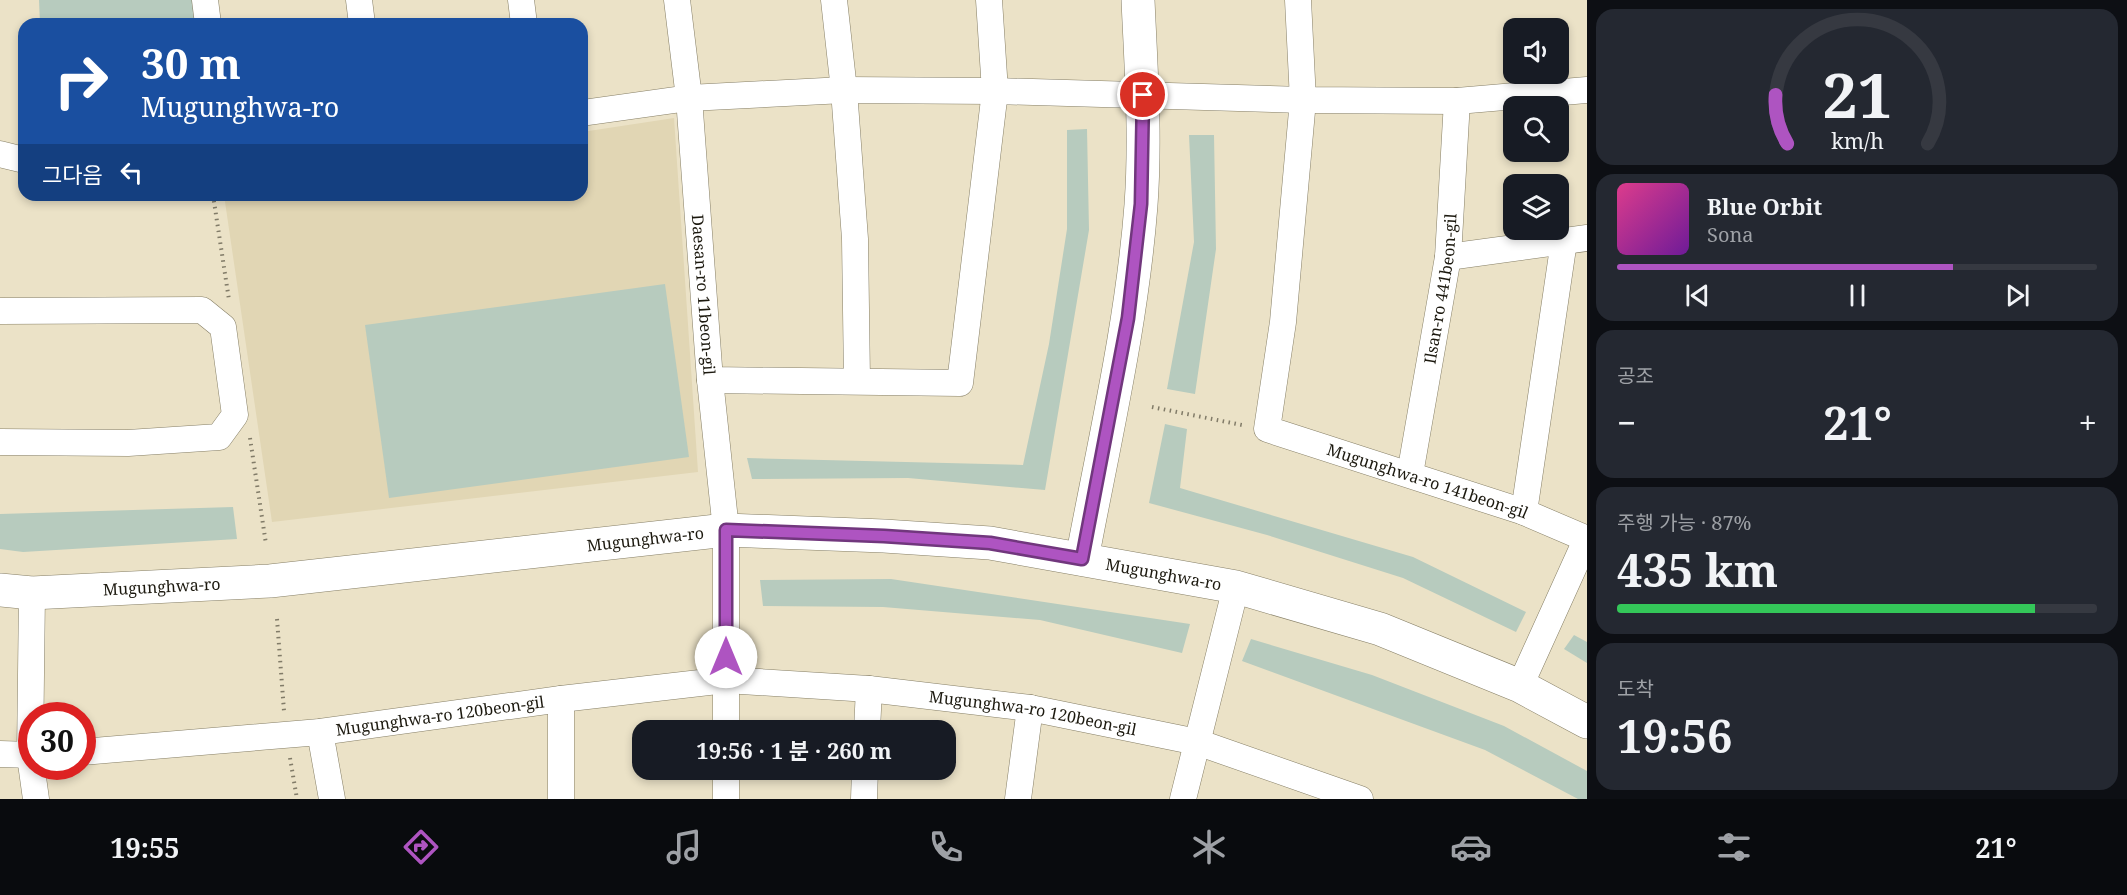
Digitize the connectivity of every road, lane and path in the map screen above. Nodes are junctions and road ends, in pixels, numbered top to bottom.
1 (205, 0) edge
2 (358, 0) edge
3 (521, 0) edge
4 (677, 0) edge
5 (834, 0) edge
6 (989, 0) edge
7 (1138, 0) edge
8 (1298, 0) edge
9 (207, 18) edge
10 (361, 18) edge
11 (523, 18) edge
12 (844, 90) junction
13 (1587, 90) edge
14 (995, 91) junction
15 (1143, 95) junction
16 (689, 98) junction
17 (1303, 100) junction
18 (1457, 101) junction
19 (588, 111) edge
20 (0, 154) edge
21 (18, 158) edge
22 (1576, 240) edge
23 (1448, 257) junction
24 (0, 311) edge
25 (710, 380) junction
26 (857, 380) junction
27 (1152, 407) dead end
28 (1267, 429) junction
29 (0, 442) edge
30 (1410, 474) junction
31 (1524, 512) junction
32 (726, 530) junction
33 (1587, 539) edge
34 (1082, 559) junction
35 (1236, 586) junction
36 (0, 590) edge
37 (32, 593) junction
38 (277, 619) dead end
39 (726, 680) junction
40 (1521, 686) junction
41 (869, 689) junction
42 (561, 699) junction
43 (31, 702) edge
44 (1030, 708) junction
45 (285, 715) dead end
46 (726, 720) edge
47 (867, 720) edge
48 (1587, 722) edge
49 (320, 732) junction
50 (1197, 742) junction
51 (96, 751) edge
52 (0, 754) edge
53 (18, 755) edge
54 (290, 755) dead end
55 (34, 780) edge
56 (726, 780) edge
57 (865, 780) edge
58 (1351, 797) edge
59 (36, 799) edge
60 (297, 799) edge
61 (332, 799) edge
62 (561, 799) edge
63 (726, 799) edge
64 (864, 799) edge
65 (1018, 799) edge
66 (1183, 799) edge

1 - 9 street
2 - 10 street
3 - 11 street
4 - 16 street, Daesan-ro 11beon-gil
5 - 12 street
6 - 14 street, Daesan-ro 11beon-gil
7 - 15 main road
8 - 17 street
12 - 14 street
12 - 16 street
12 - 26 street
13 - 18 street
14 - 15 street
14 - 26 street, Daesan-ro 11beon-gil
15 - 17 street
15 - 34 main road
16 - 19 street
16 - 25 street, Daesan-ro 11beon-gil
17 - 18 street
17 - 28 street
18 - 23 street, Ilsan-ro 441beon-gil
20 - 21 street
22 - 23 street
22 - 31 street
23 - 30 street, Ilsan-ro 441beon-gil
24 - 29 street
25 - 26 street, Daesan-ro 11beon-gil
25 - 32 street
27 - 28 path
28 - 30 street, Mugunghwa-ro 141beon-gil
30 - 31 street, Mugunghwa-ro 141beon-gil
31 - 33 street, Mugunghwa-ro 141beon-gil
32 - 34 main road, Mugunghwa-ro
32 - 37 main road, Mugunghwa-ro
32 - 39 street
33 - 40 street, Mugunghwa-ro 141beon-gil
34 - 35 main road, Mugunghwa-ro
35 - 40 main road, Mugunghwa-ro
35 - 50 street
36 - 37 main road, Mugunghwa-ro
37 - 43 street
38 - 45 path
39 - 41 street, Mugunghwa-ro 120beon-gil
39 - 42 street, Mugunghwa-ro 120beon-gil
39 - 46 street
40 - 48 main road, Mugunghwa-ro
41 - 44 street, Mugunghwa-ro 120beon-gil
41 - 47 street
42 - 49 street, Mugunghwa-ro 120beon-gil
42 - 62 street, Mugunghwa-ro 120beon-gil
44 - 50 street, Mugunghwa-ro 120beon-gil
44 - 65 street
49 - 51 street, Mugunghwa-ro 120beon-gil
49 - 61 street
50 - 58 street, Mugunghwa-ro 120beon-gil
50 - 66 street
52 - 53 street
54 - 60 path
55 - 59 street
56 - 63 street
57 - 64 street

